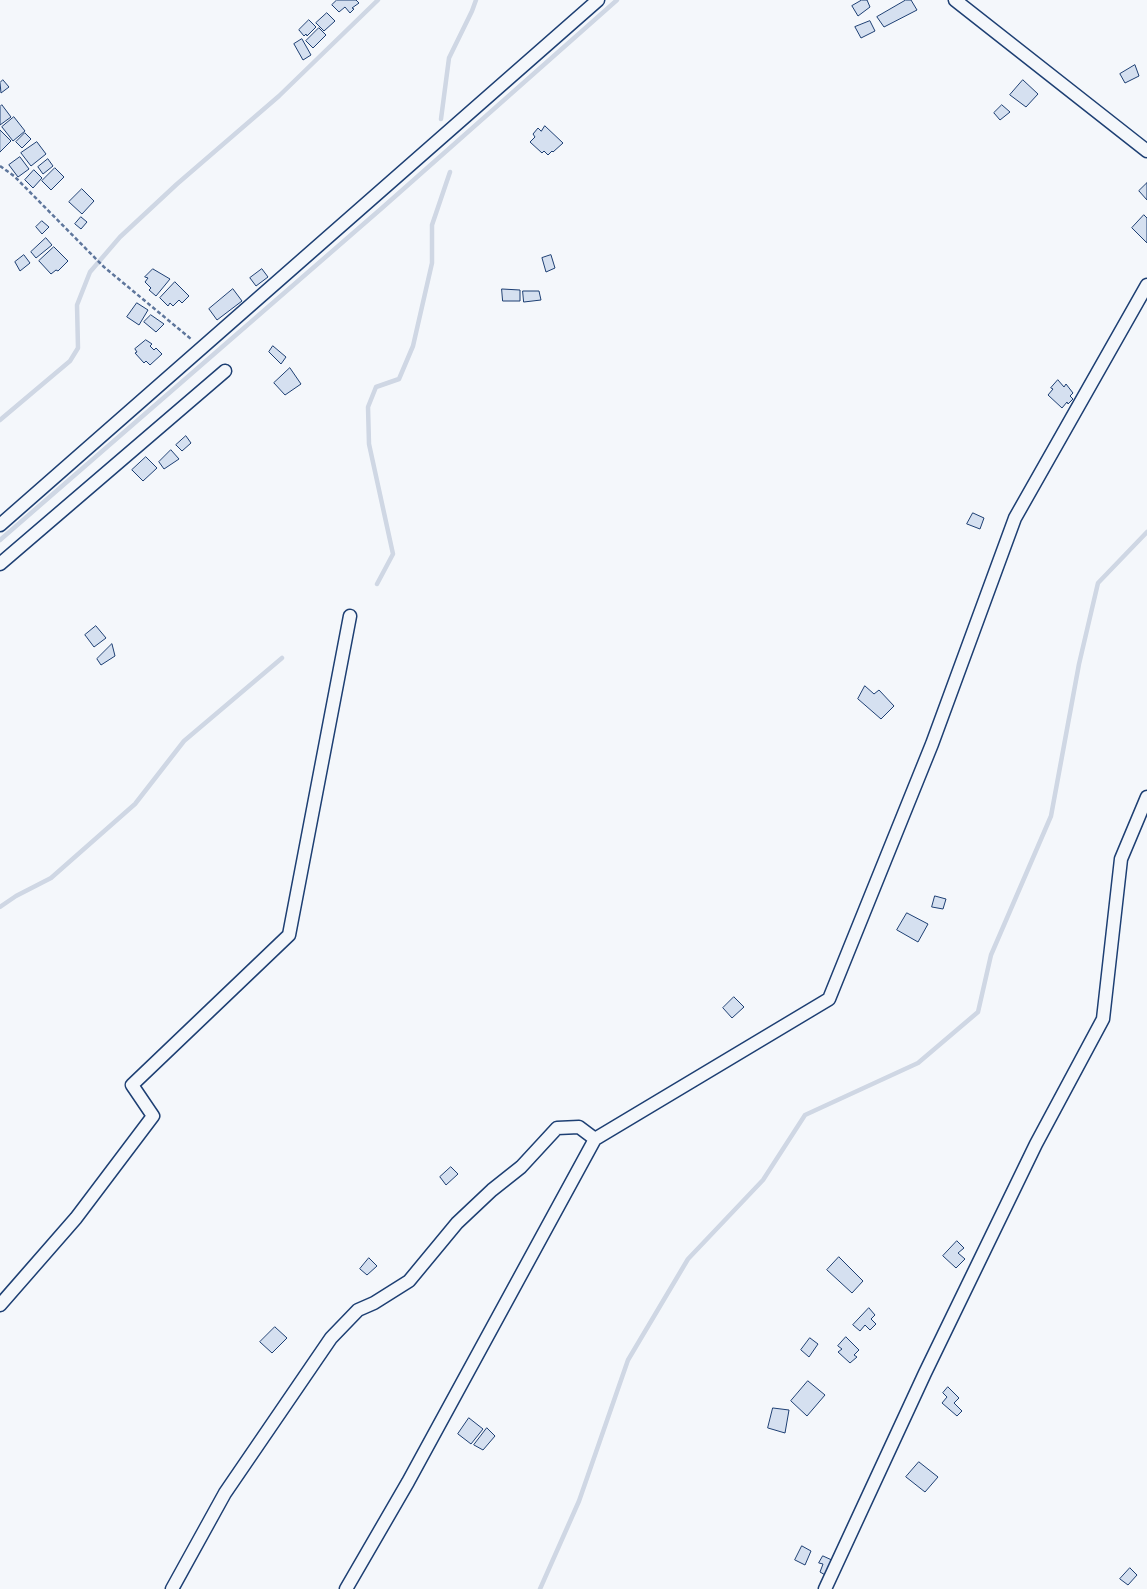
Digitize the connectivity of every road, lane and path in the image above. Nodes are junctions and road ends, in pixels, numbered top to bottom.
1 (598, 0) edge
2 (954, 0) edge
3 (1147, 151) edge
4 (0, 166) edge
5 (1147, 285) edge
6 (201, 347) junction
7 (225, 371) dead end
8 (0, 524) edge
9 (0, 564) edge
10 (350, 616) dead end
11 (1147, 797) edge
12 (595, 1139) junction
13 (0, 1305) edge
14 (172, 1589) edge
15 (346, 1589) edge
16 (825, 1589) edge

1 - 6 street
2 - 3 street
4 - 6 path
5 - 12 street
6 - 8 street
7 - 9 street
10 - 13 street
11 - 16 street
12 - 14 street
12 - 15 street

